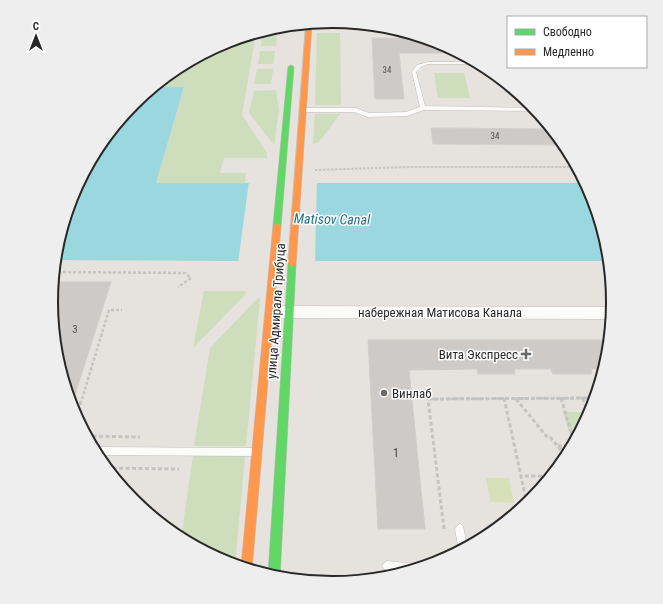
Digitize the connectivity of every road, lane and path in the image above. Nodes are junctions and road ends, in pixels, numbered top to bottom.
1 (309, 29) edge
2 (292, 61) dead end
3 (465, 63) edge
4 (422, 108) junction
5 (303, 110) junction
6 (527, 110) edge
7 (570, 167) edge
8 (311, 170) dead end
9 (59, 272) edge
10 (178, 287) dead end
11 (122, 310) dead end
12 (269, 312) junction
13 (289, 312) junction
14 (605, 313) edge
15 (504, 398) junction
16 (516, 398) junction
17 (562, 398) junction
18 (583, 398) junction
19 (588, 398) edge
20 (585, 406) edge
21 (79, 408) edge
22 (572, 434) edge
23 (93, 436) edge
24 (144, 437) dead end
25 (558, 446) junction
26 (564, 446) edge
27 (561, 450) edge
28 (102, 451) edge
29 (257, 452) junction
30 (113, 468) edge
31 (179, 469) dead end
32 (521, 476) junction
33 (544, 476) edge
34 (525, 496) edge
35 (444, 529) dead end
36 (460, 529) dead end
37 (462, 543) edge
38 (247, 562) edge
39 (387, 566) dead end
40 (400, 567) edge
41 (274, 570) edge

1 - 5 street, улица Адмирала Трибуца
2 - 12 street, улица Адмирала Трибуца
3 - 4 lane
4 - 5 lane
4 - 6 lane
5 - 13 street, улица Адмирала Трибуца
7 - 8 path
9 - 10 path
11 - 21 path
12 - 13 street, набережная Матисова Канала
12 - 29 street, улица Адмирала Трибуца
13 - 14 street, набережная Матисова Канала
13 - 41 street, улица Адмирала Трибуца
15 - 16 path
15 - 32 path
15 - 35 path
16 - 17 path
16 - 25 path
17 - 18 path
17 - 22 path
18 - 19 path
18 - 20 path
23 - 24 path
25 - 26 path
25 - 27 path
28 - 29 lane
29 - 38 street, улица Адмирала Трибуца
30 - 31 path
32 - 33 path
32 - 34 path
36 - 37 lane
39 - 40 lane

